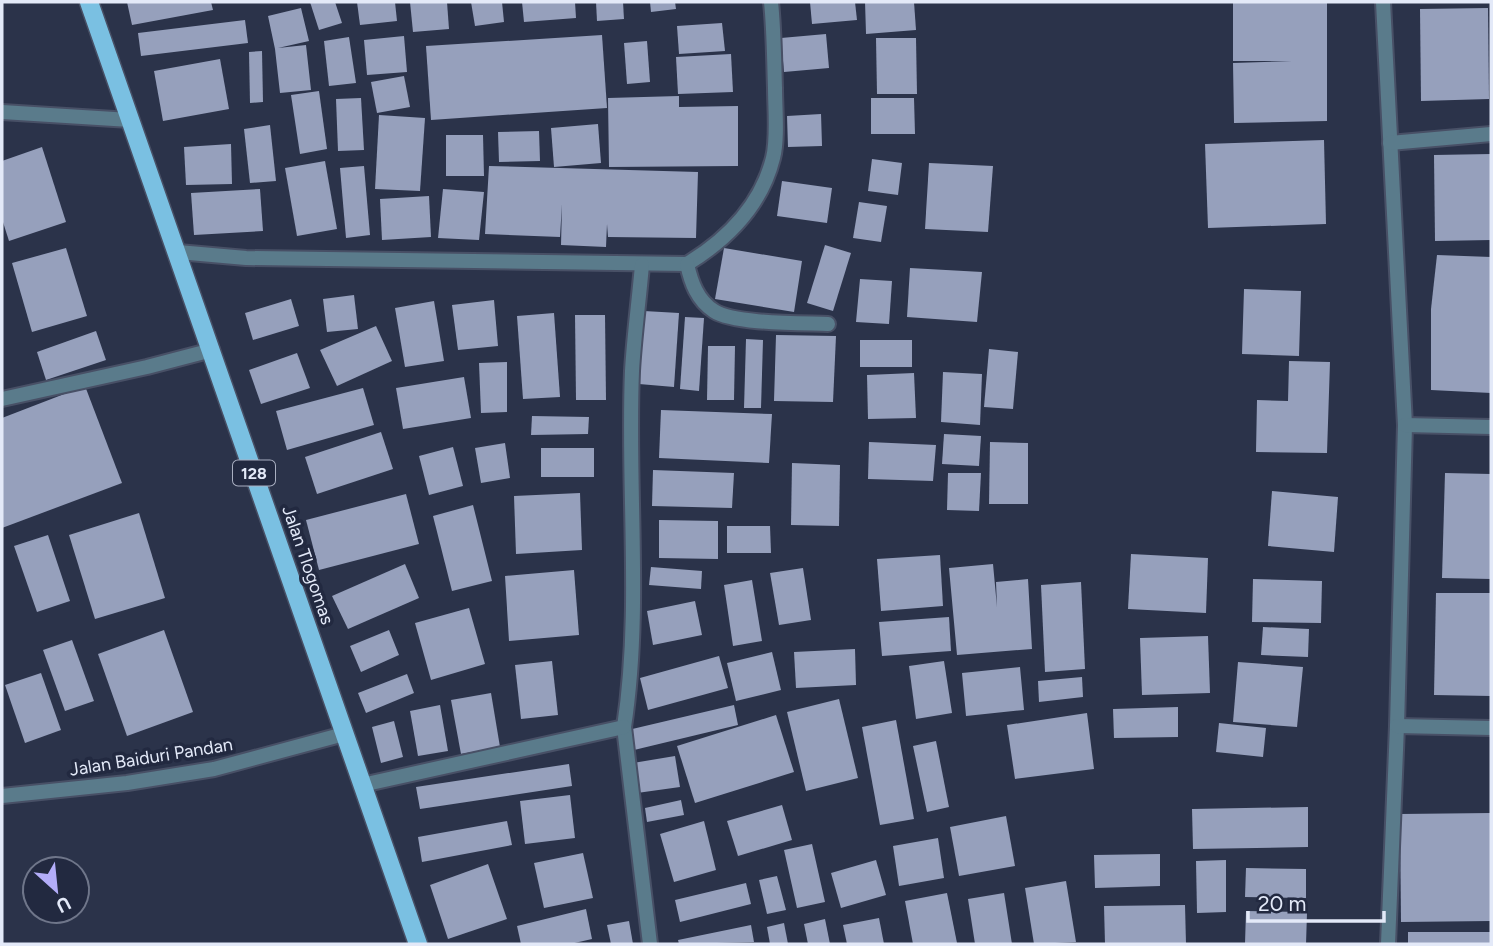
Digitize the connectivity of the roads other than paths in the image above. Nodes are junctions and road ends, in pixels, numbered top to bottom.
1 (89, 2) edge
2 (771, 2) edge
3 (1383, 2) edge
4 (2, 112) edge
5 (130, 120) junction
6 (1491, 134) edge
7 (1390, 143) junction
8 (178, 252) junction
9 (687, 264) junction
10 (642, 265) junction
11 (828, 324) dead end
12 (212, 350) junction
13 (2, 399) edge
14 (1405, 425) junction
15 (1491, 427) edge
16 (1397, 726) junction
17 (624, 727) junction
18 (1491, 728) edge
19 (344, 734) junction
20 (362, 785) junction
21 (2, 796) edge
22 (418, 944) edge
23 (650, 944) edge
24 (1388, 944) edge

1 - 5 main road, Jalan Tlogomas / 128
2 - 9 street
3 - 7 street
4 - 5 street
5 - 8 main road, Jalan Tlogomas / 128
6 - 7 street
7 - 14 street
8 - 10 street
8 - 12 main road, Jalan Tlogomas / 128
9 - 10 street
9 - 11 street
10 - 17 street
12 - 13 street
12 - 19 main road, Jalan Tlogomas / 128
14 - 15 street
14 - 16 street
16 - 18 street
16 - 24 street
17 - 20 street
17 - 23 street
19 - 20 main road, Jalan Tlogomas / 128
19 - 21 street, Jalan Baiduri Pandan
20 - 22 main road, Jalan Tlogomas / 128

